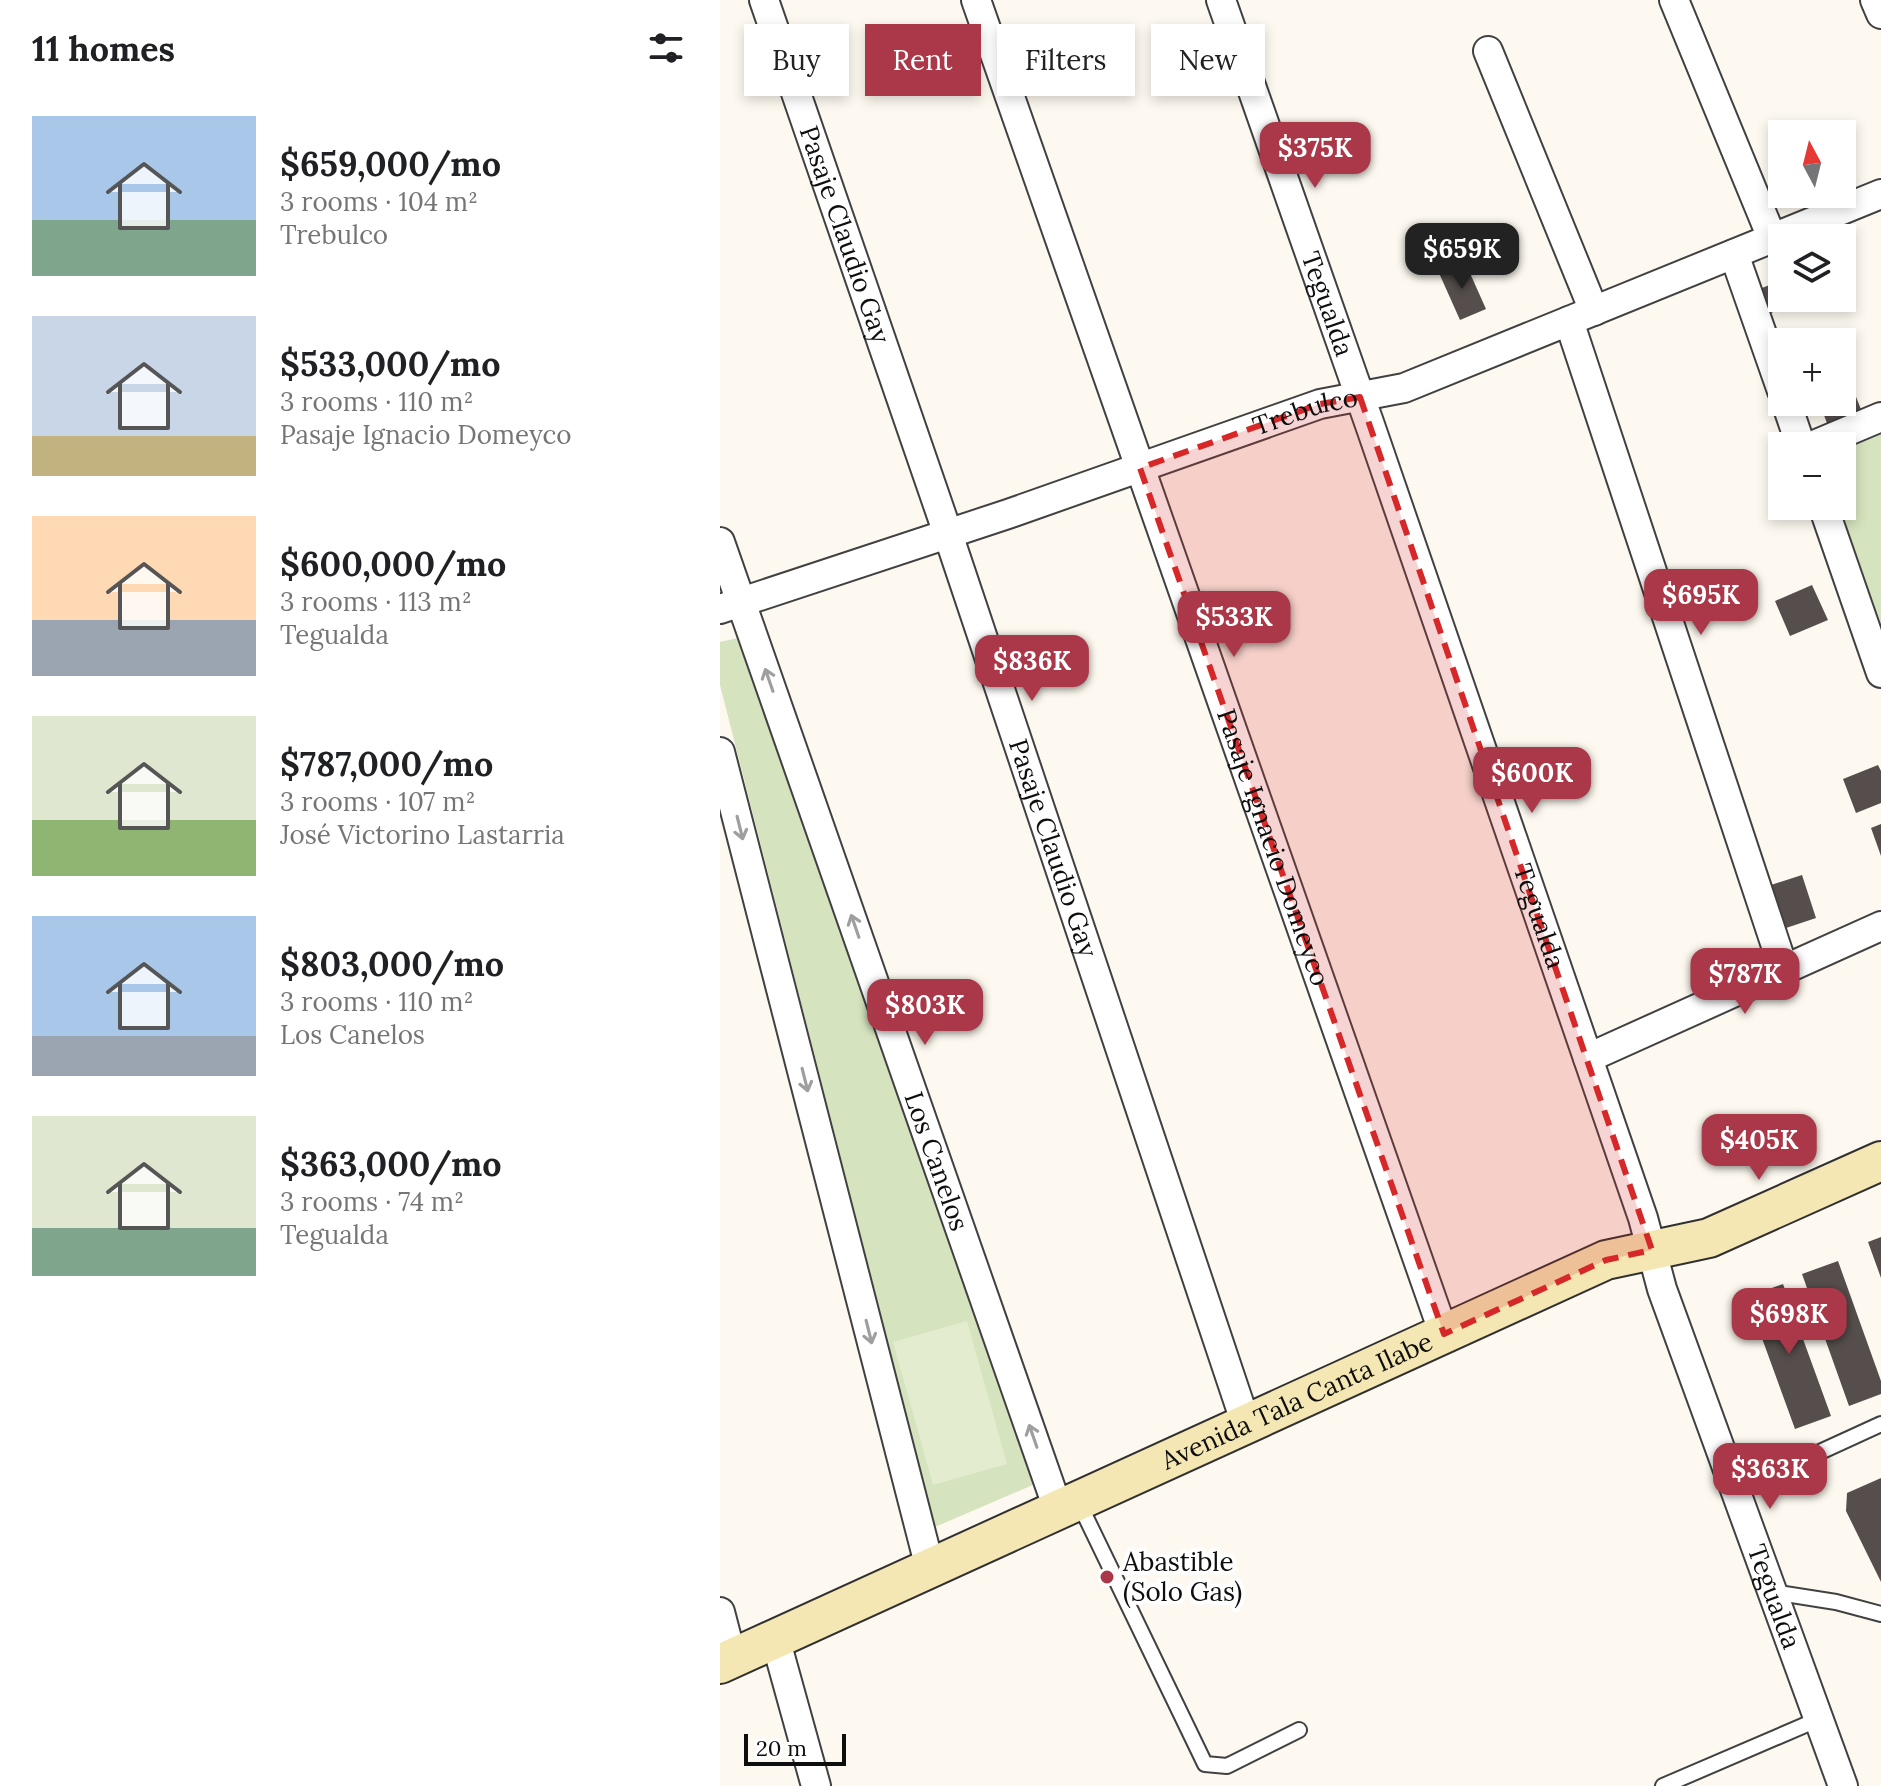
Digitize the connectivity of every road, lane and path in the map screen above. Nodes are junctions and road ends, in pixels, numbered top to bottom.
1 (764, 0) edge
2 (976, 0) edge
3 (1221, 0) edge
4 (1674, 0) edge
5 (1875, 0) edge
6 (1881, 14) edge
7 (1488, 51) dead end
8 (1881, 194) edge
9 (1807, 224) edge
10 (1768, 228) edge
11 (1768, 240) edge
12 (1734, 254) junction
13 (1582, 316) junction
14 (1768, 351) edge
15 (1360, 397) junction
16 (1881, 417) edge
17 (1845, 432) edge
18 (1140, 468) junction
19 (1828, 520) edge
20 (948, 534) junction
21 (720, 542) edge
22 (731, 606) edge
23 (1881, 673) edge
24 (720, 752) edge
25 (1881, 926) edge
26 (1784, 970) junction
27 (1588, 1058) junction
28 (1881, 1161) edge
29 (1652, 1250) junction
30 (1444, 1334) junction
31 (1246, 1424) junction
32 (1881, 1424) edge
33 (1735, 1491) junction
34 (1068, 1505) junction
35 (930, 1568) junction
36 (1772, 1591) junction
37 (720, 1612) edge
38 (1881, 1614) edge
39 (775, 1638) junction
40 (726, 1661) edge
41 (1819, 1719) junction
42 (1299, 1730) dead end
43 (816, 1786) edge
44 (1663, 1786) edge
45 (1843, 1786) edge

1 - 20 street, Pasaje Claudio Gay
2 - 18 street, Pasaje Ignacio Domeyco
3 - 15 street, Tegualda
4 - 10 street
5 - 6 street
7 - 13 street
8 - 9 street, Trebulco
11 - 12 street, Trebulco
12 - 13 street, Trebulco
12 - 14 street
13 - 15 street, Trebulco
13 - 26 street
15 - 18 street, Trebulco
15 - 27 street, Tegualda
16 - 17 street
18 - 20 street, Trebulco
18 - 30 street, Pasaje Ignacio Domeyco
19 - 23 street
20 - 22 street, Trebulco
20 - 31 street, Pasaje Claudio Gay
21 - 22 street, Los Canelos
34 -> 22 street, Los Canelos
24 -> 35 street
25 - 26 street
26 - 27 street
27 - 29 street, Tegualda
28 - 29 street, Avenida Tala Canta Ilabe
29 - 30 street, Avenida Tala Canta Ilabe
29 - 33 street, Tegualda
30 - 31 street, Avenida Tala Canta Ilabe
31 - 34 street, Avenida Tala Canta Ilabe
32 - 33 lane
33 - 36 street, Tegualda
34 - 35 street, Avenida Tala Canta Ilabe
34 - 42 lane
35 - 39 street, Avenida Tala Canta Ilabe
36 - 38 lane
36 - 41 street, Tegualda
37 - 40 street
39 - 40 street, Avenida Tala Canta Ilabe
39 - 43 street
41 - 44 lane
41 - 45 street, Tegualda

